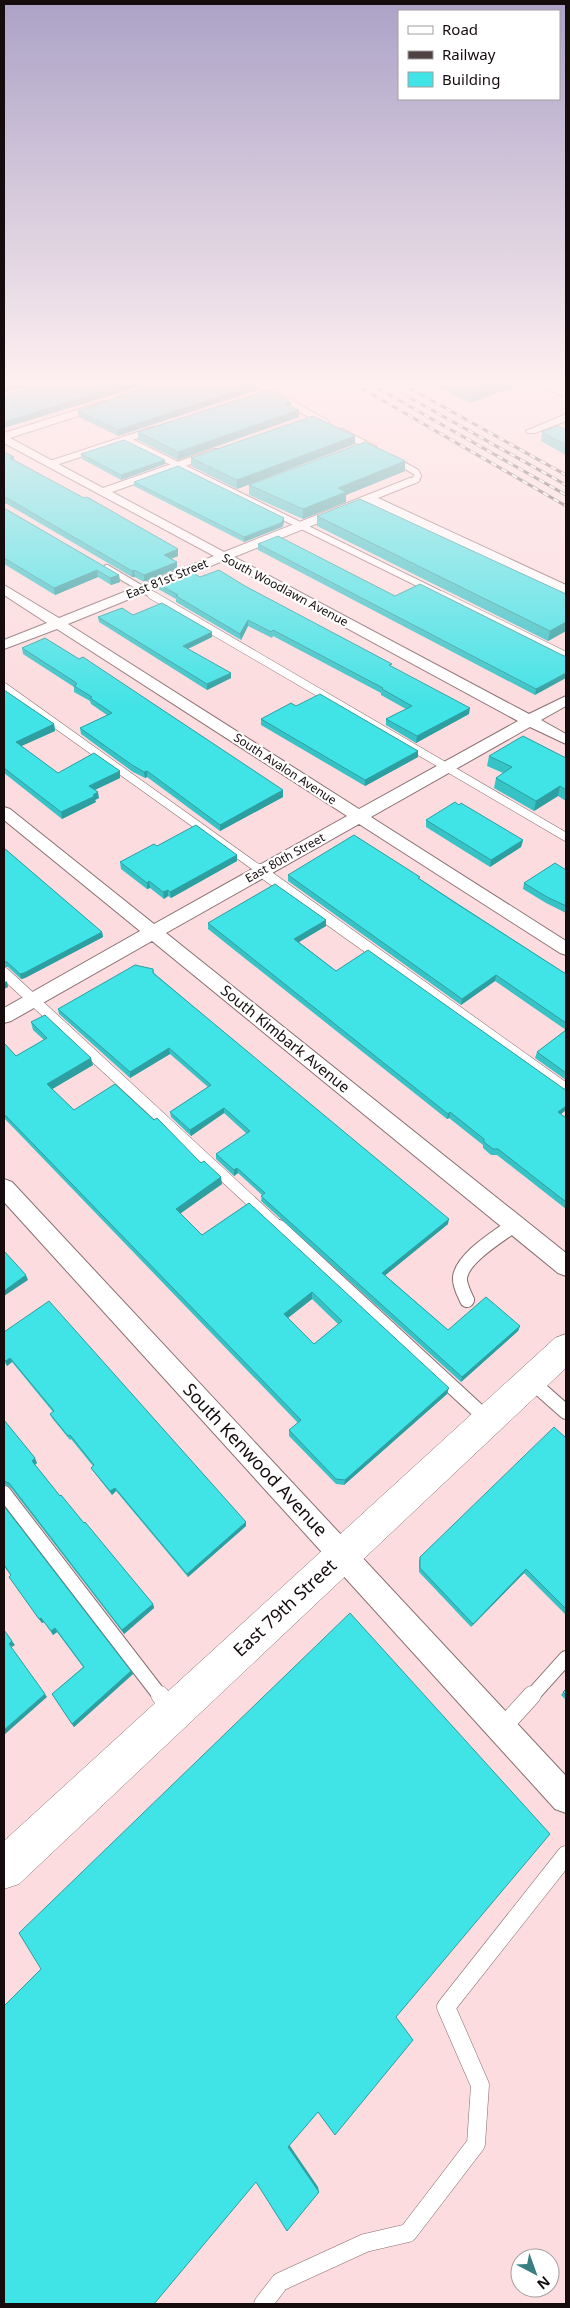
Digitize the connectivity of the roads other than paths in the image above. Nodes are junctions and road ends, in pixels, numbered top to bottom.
1 (103, 493) edge
2 (241, 493) edge
3 (382, 493) edge
4 (237, 494) joint
5 (368, 498) junction
6 (300, 526) junction
7 (223, 557) junction
8 (103, 566) edge
9 (4, 589) edge
10 (142, 589) junction
11 (566, 590) edge
12 (57, 623) junction
13 (4, 645) edge
14 (566, 656) edge
15 (4, 687) edge
16 (566, 700) edge
17 (529, 721) junction
18 (566, 740) edge
19 (447, 767) junction
20 (4, 812) edge
21 (359, 816) junction
22 (566, 837) edge
23 (261, 871) junction
24 (152, 932) junction
25 (566, 949) edge
26 (4, 973) edge
27 (33, 1000) junction
28 (4, 1016) edge
29 (566, 1089) edge
30 (4, 1188) edge
31 (515, 1224) junction
32 (566, 1266) edge
33 (467, 1300) dead end
34 (566, 1348) edge
35 (531, 1380) junction
36 (566, 1412) edge
37 (488, 1420) junction
38 (4, 1493) edge
39 (343, 1555) junction
40 (566, 1658) edge
41 (173, 1712) junction
42 (502, 1728) junction
43 (566, 1798) edge
44 (566, 1855) edge
45 (4, 1869) edge
46 (263, 2304) edge

1 - 7 street, South Woodlawn Avenue
2 - 4 lane
3 - 5 street, East 81st Street
4 - 6 lane
5 - 6 street, East 81st Street
5 - 11 street
6 - 7 street, East 81st Street
6 - 14 lane
7 - 10 street, East 81st Street
7 - 17 street, South Woodlawn Avenue
8 - 10 lane
9 - 12 street, South Avalon Avenue
10 - 12 street, East 81st Street
10 - 19 lane
12 - 13 street, East 81st Street
12 - 21 street, South Avalon Avenue
15 - 23 lane
16 - 17 street, East 80th Street
17 - 18 street, South Woodlawn Avenue
17 - 19 street, East 80th Street
19 - 21 street, East 80th Street
19 - 22 lane
20 - 24 street, South Kimbark Avenue
21 - 23 street, East 80th Street
21 - 25 street, South Avalon Avenue
23 - 24 street, East 80th Street
23 - 29 lane
24 - 27 street, East 80th Street
24 - 31 street, South Kimbark Avenue
26 - 27 lane
27 - 28 street, East 80th Street
27 - 37 lane
30 - 39 street, South Kenwood Avenue
31 - 32 street, South Kimbark Avenue
31 - 33 lane
34 - 35 main road, East 79th Street
35 - 36 lane
35 - 37 main road, East 79th Street
37 - 39 main road, East 79th Street
38 - 41 lane
39 - 41 main road, East 79th Street
39 - 42 street, South Kenwood Avenue
40 - 42 lane
41 - 45 main road, East 79th Street
42 - 43 street, South Kenwood Avenue
44 - 46 lane

